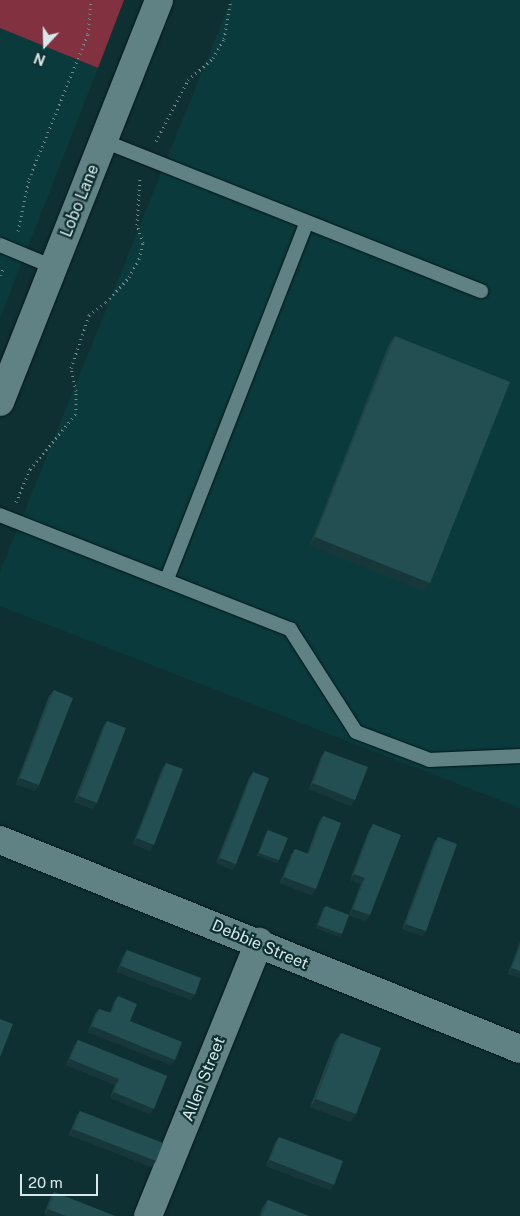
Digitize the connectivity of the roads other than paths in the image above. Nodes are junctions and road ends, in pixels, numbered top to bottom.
1 (160, 0) edge
2 (104, 141) junction
3 (307, 222) junction
4 (6, 248) edge
5 (54, 267) junction
6 (481, 291) dead end
7 (0, 402) edge
8 (5, 517) edge
9 (167, 579) junction
10 (520, 756) edge
11 (0, 840) edge
12 (259, 942) junction
13 (520, 1049) edge
14 (148, 1216) edge

1 - 2 street, Lobo Lane
2 - 3 lane
2 - 5 street, Lobo Lane
3 - 6 lane
3 - 9 lane
4 - 5 lane
5 - 7 street, Lobo Lane
8 - 9 lane
9 - 10 lane
11 - 12 street, Debbie Street
12 - 13 street, Debbie Street
12 - 14 street, Allen Street

